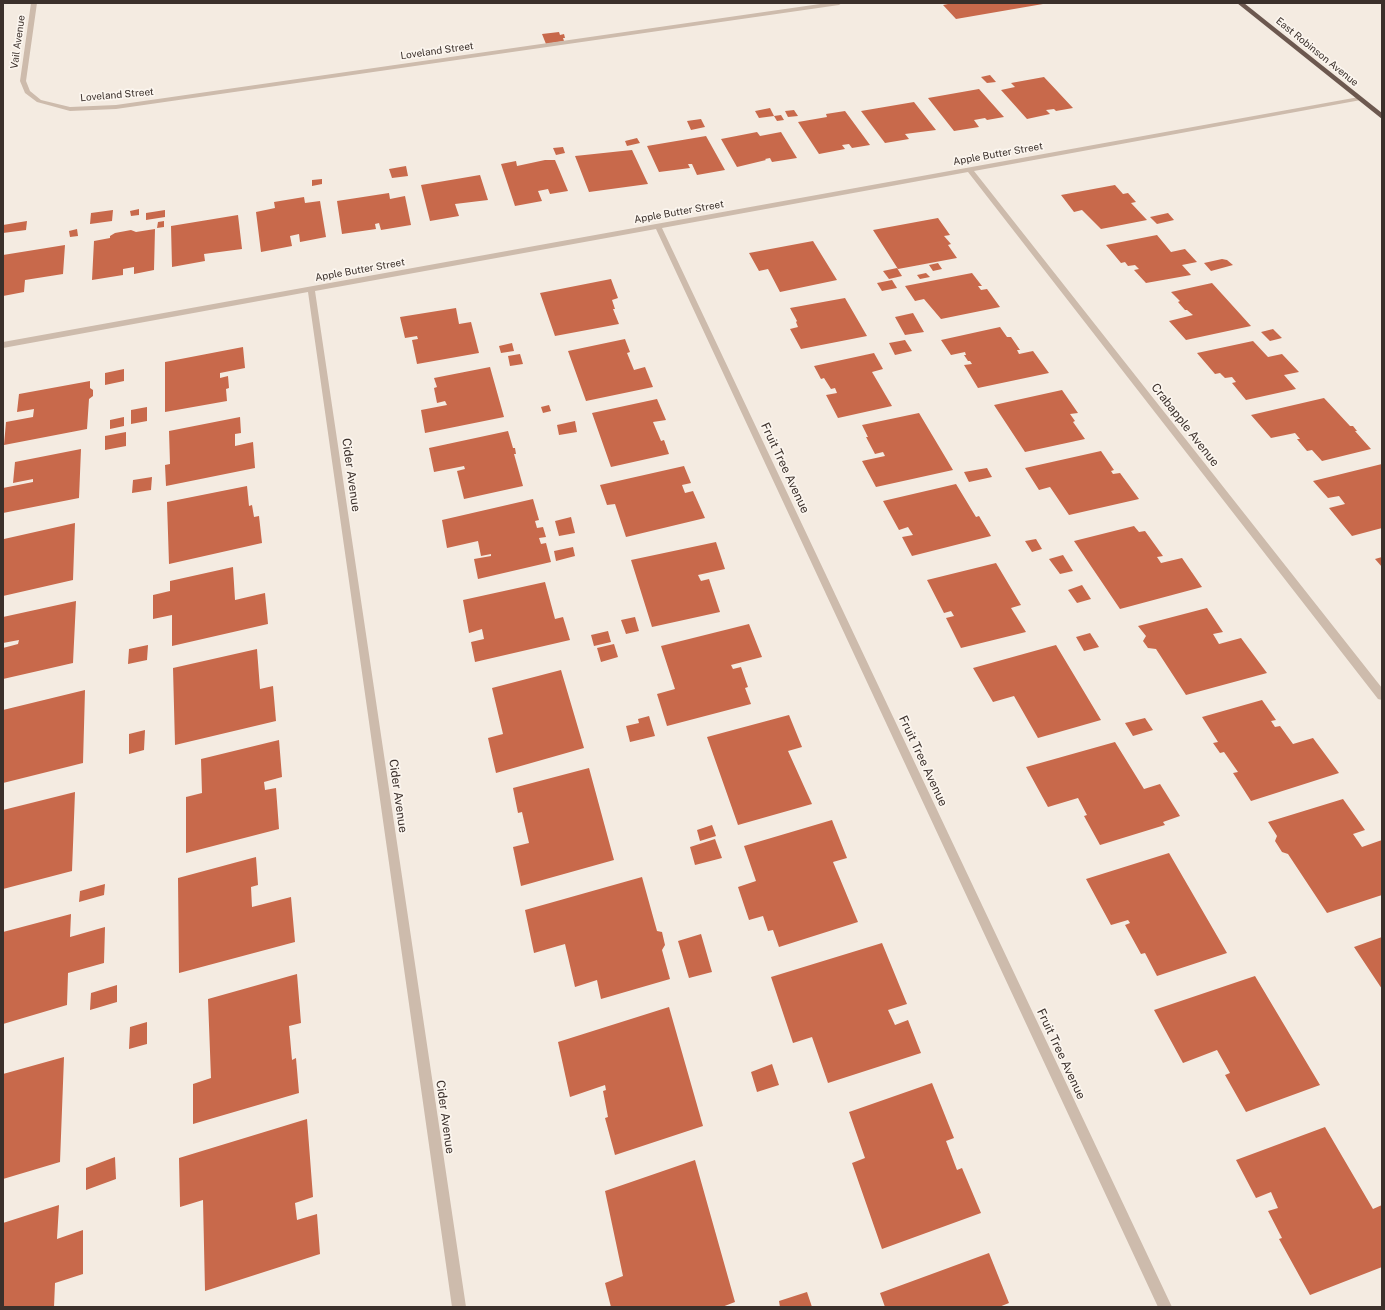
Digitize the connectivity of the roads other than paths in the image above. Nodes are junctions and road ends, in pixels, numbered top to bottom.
1 (34, 3) edge
2 (839, 3) edge
3 (1240, 3) edge
4 (1359, 99) junction
5 (39, 101) joint
6 (1382, 117) edge
7 (969, 169) junction
8 (658, 226) junction
9 (311, 289) junction
10 (3, 345) edge
11 (1382, 696) edge
12 (459, 1307) edge
13 (1165, 1307) edge

1 - 5 street, Vail Avenue
2 - 5 street, Loveland Street
3 - 4 highway, East Robinson Avenue
4 - 6 highway, East Robinson Avenue
4 - 7 street, Apple Butter Street
7 - 8 street, Apple Butter Street
7 - 11 street, Crabapple Avenue
8 - 9 street, Apple Butter Street
8 - 13 street, Fruit Tree Avenue
9 - 10 street, Apple Butter Street
9 - 12 street, Cider Avenue

